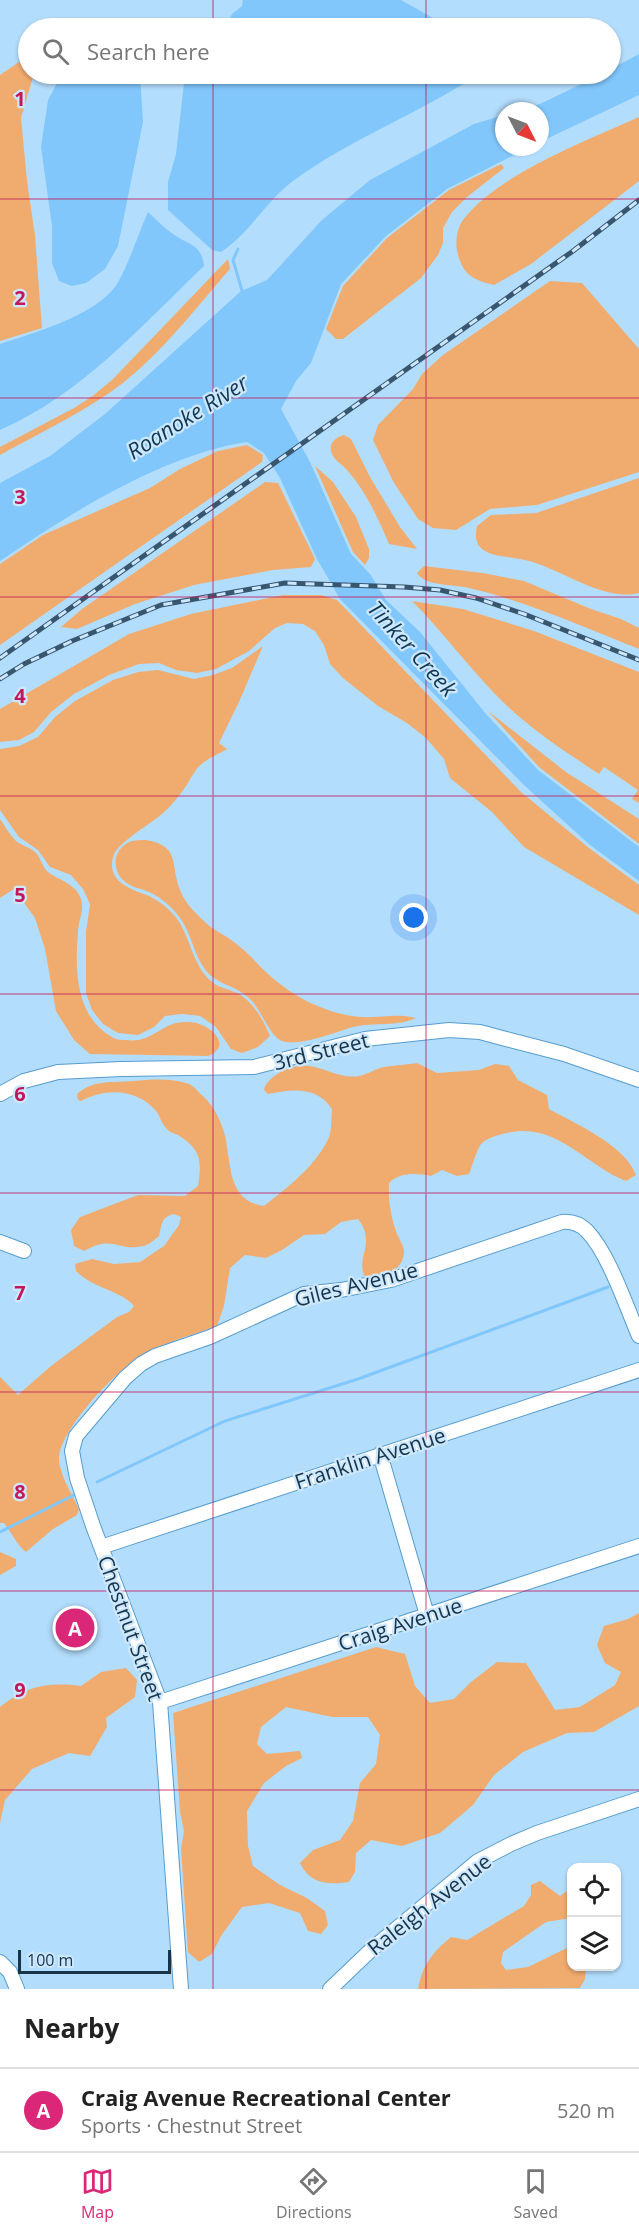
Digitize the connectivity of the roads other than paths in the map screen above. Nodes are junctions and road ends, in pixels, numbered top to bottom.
1 (639, 1080) edge
2 (0, 1094) edge
3 (0, 1242) edge
4 (24, 1251) dead end
5 (639, 1336) edge
6 (171, 1352) joint
7 (639, 1370) edge
8 (380, 1454) junction
9 (639, 1546) edge
10 (101, 1547) junction
11 (427, 1615) junction
12 (160, 1702) junction
13 (639, 1799) edge
14 (0, 1962) edge
15 (17, 1989) edge
16 (181, 1989) edge
17 (330, 1989) edge

1 - 2 street, 3rd Street
3 - 4 street
5 - 6 street, Giles Avenue
6 - 10 street, Chestnut Street
7 - 8 street, Franklin Avenue
8 - 10 street, Franklin Avenue
8 - 11 street
9 - 11 street, Craig Avenue
10 - 12 street, Chestnut Street
11 - 12 street, Craig Avenue
12 - 16 street, Chestnut Street
13 - 17 street, Raleigh Avenue
14 - 15 street

